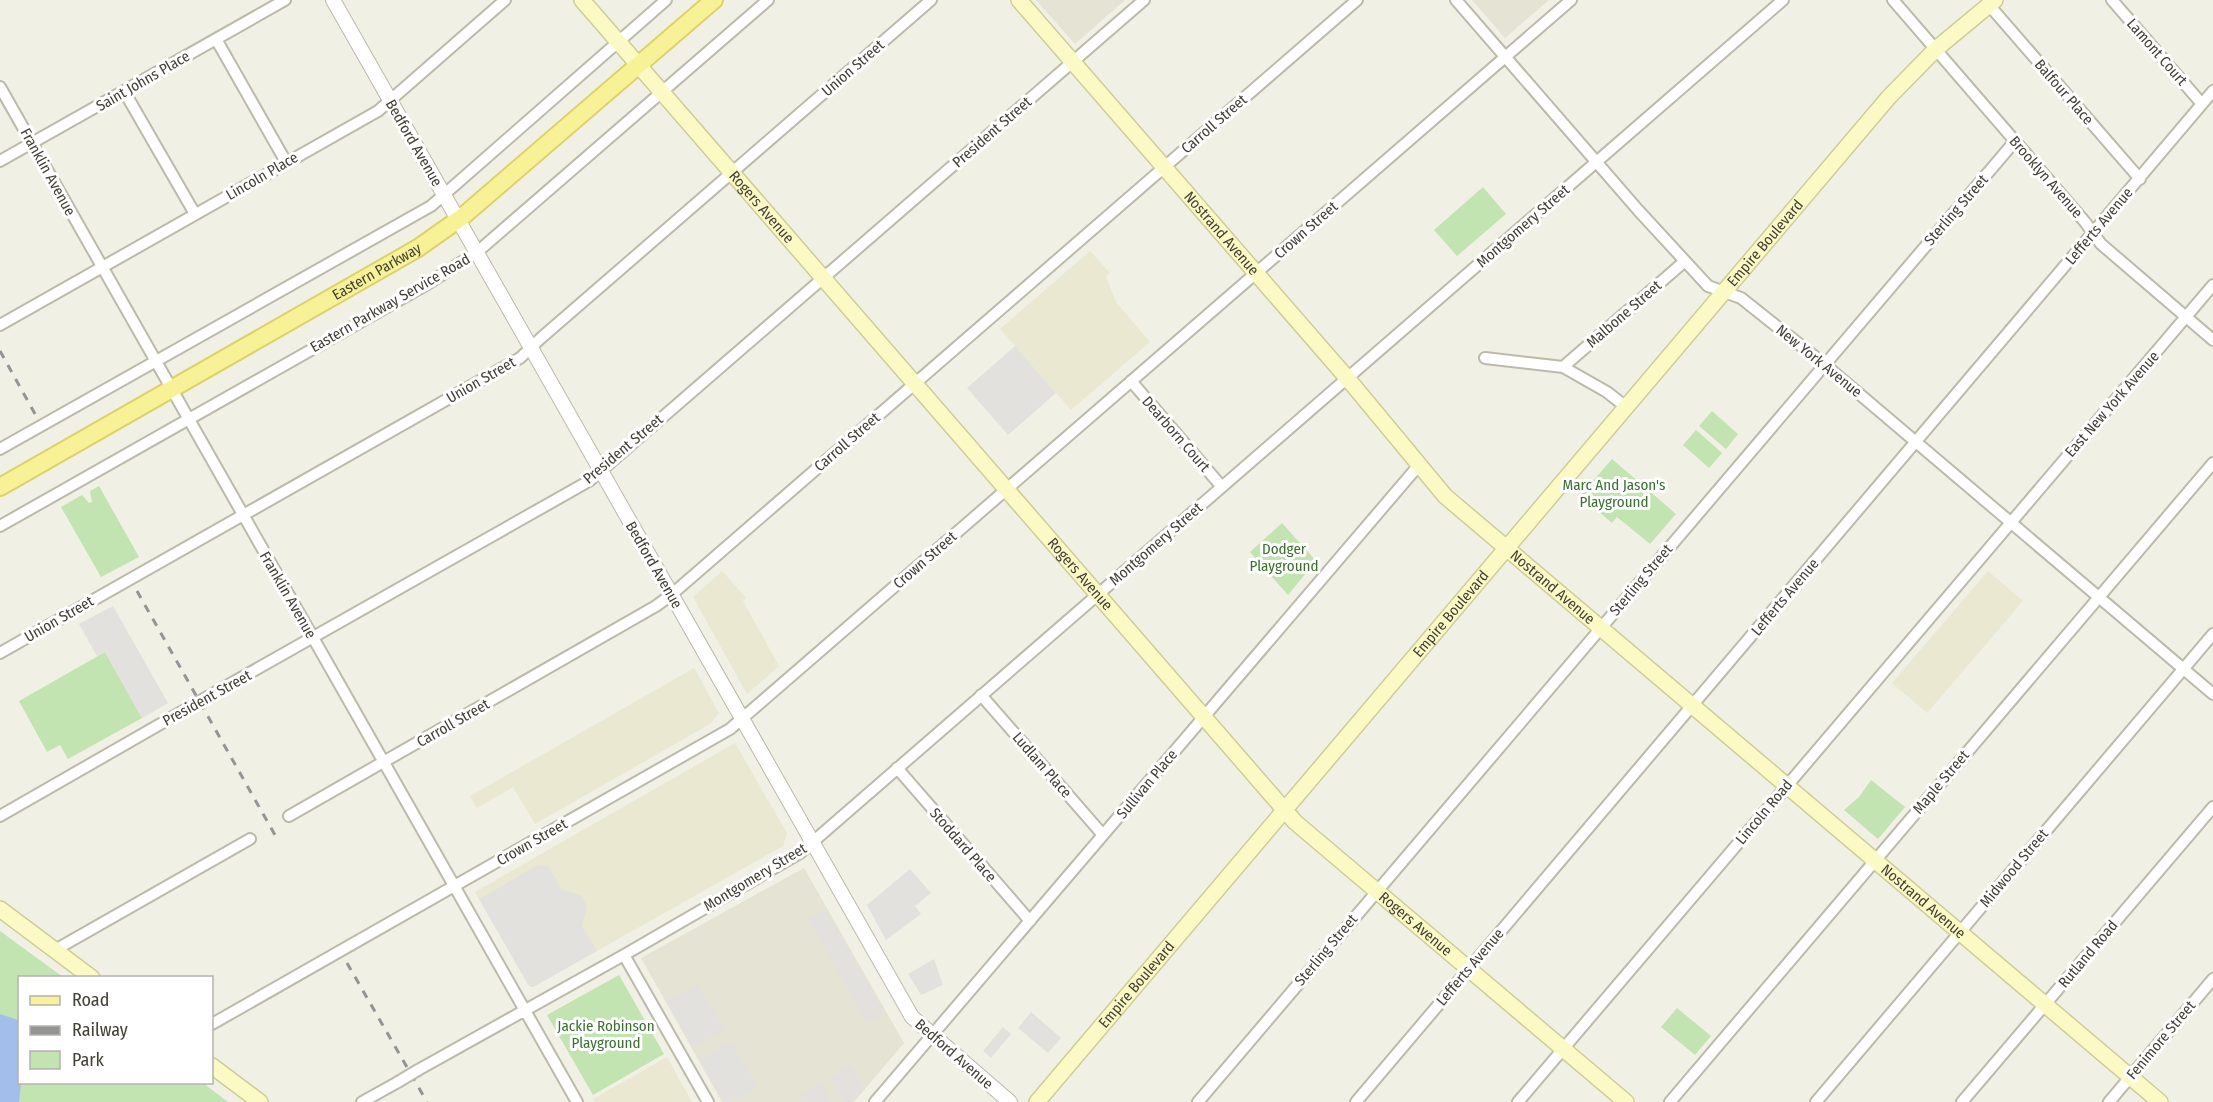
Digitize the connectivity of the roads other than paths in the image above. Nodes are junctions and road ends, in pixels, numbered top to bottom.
1 (285, 0) edge
2 (333, 0) edge
3 (505, 0) edge
4 (582, 0) edge
5 (666, 0) edge
6 (714, 0) edge
7 (768, 0) edge
8 (931, 0) edge
9 (1019, 0) edge
10 (1144, 0) edge
11 (1357, 0) edge
12 (1456, 0) edge
13 (1571, 0) edge
14 (1784, 0) edge
15 (1893, 0) edge
16 (2112, 0) edge
17 (1992, 2) edge
18 (216, 39) junction
19 (618, 42) junction
20 (1936, 49) junction
21 (1505, 57) junction
22 (1073, 62) junction
23 (639, 65) junction
24 (0, 87) edge
25 (124, 91) junction
26 (662, 92) junction
27 (2213, 92) edge
28 (390, 101) junction
29 (2202, 104) junction
30 (2015, 141) junction
31 (32, 143) junction
32 (0, 162) edge
33 (286, 162) junction
34 (1597, 162) junction
35 (1164, 167) junction
36 (732, 172) junction
37 (2140, 179) junction
38 (443, 195) junction
39 (195, 214) junction
40 (458, 220) junction
41 (2093, 234) junction
42 (476, 253) junction
43 (1685, 261) junction
44 (101, 267) junction
45 (1256, 273) junction
46 (823, 278) junction
47 (2213, 285) edge
48 (1724, 292) junction
49 (2186, 317) junction
50 (0, 325) edge
51 (2213, 340) edge
52 (530, 348) junction
53 (1485, 358) dead end
54 (156, 361) junction
55 (1824, 364) junction
56 (1563, 367) junction
57 (1348, 379) junction
58 (1131, 381) junction
59 (915, 384) junction
60 (171, 388) junction
61 (1626, 407) junction
62 (189, 420) junction
63 (1916, 442) junction
64 (0, 449) edge
65 (2213, 463) edge
66 (1419, 465) junction
67 (600, 471) junction
68 (0, 487) edge
69 (1222, 487) junction
70 (1006, 490) junction
71 (243, 515) junction
72 (2010, 522) junction
73 (0, 526) edge
74 (1508, 548) junction
75 (671, 595) junction
76 (1097, 595) junction
77 (2098, 597) junction
78 (1600, 627) junction
79 (2213, 634) edge
80 (313, 638) junction
81 (0, 653) edge
82 (2183, 669) junction
83 (2213, 694) edge
84 (981, 695) junction
85 (1693, 706) junction
86 (1204, 717) junction
87 (742, 719) junction
88 (384, 762) junction
89 (897, 768) junction
90 (1786, 785) junction
91 (2213, 807) edge
92 (1284, 811) junction
93 (0, 816) edge
94 (289, 816) dead end
95 (1103, 836) junction
96 (249, 839) dead end
97 (812, 843) junction
98 (1875, 860) junction
99 (454, 886) junction
100 (1377, 891) junction
101 (0, 909) edge
102 (1030, 921) junction
103 (1960, 932) junction
104 (55, 950) junction
105 (624, 955) junction
106 (1469, 969) junction
107 (89, 976) edge
108 (2213, 979) edge
109 (2045, 1005) junction
110 (525, 1010) junction
111 (213, 1023) edge
112 (932, 1035) junction
113 (1563, 1048) junction
114 (213, 1067) edge
115 (2130, 1077) junction
116 (260, 1102) edge
117 (362, 1102) edge
118 (577, 1102) edge
119 (708, 1102) edge
120 (875, 1102) edge
121 (1010, 1102) edge
122 (1037, 1102) edge
123 (1198, 1102) edge
124 (1356, 1102) edge
125 (1518, 1102) edge
126 (1626, 1102) edge
127 (1670, 1102) edge
128 (1816, 1102) edge
129 (1962, 1102) edge
130 (2109, 1102) edge
131 (2160, 1102) edge

1 - 18 street, Saint Johns Place
2 - 28 street, Bedford Avenue
3 - 28 street, Lincoln Place
4 - 19 main road, Rogers Avenue
5 - 19 street
6 - 23 main road, Eastern Parkway
7 - 26 street, Eastern Parkway Service Road
8 - 36 street, Union Street
9 - 22 main road, Nostrand Avenue
10 - 22 street, President Street
11 - 35 street, Carroll Street
12 - 21 street, New York Avenue
13 - 21 street, Crown Street
14 - 34 street, Montgomery Street
15 - 20 street, Brooklyn Avenue
16 - 29 street, Lamont Court
17 - 20 main road, Empire Boulevard
17 - 37 street, Balfour Place
18 - 25 street, Saint Johns Place
18 - 33 street
19 - 23 main road, Rogers Avenue
19 - 38 street
20 - 30 street, Brooklyn Avenue
20 - 48 main road, Empire Boulevard
21 - 34 street, New York Avenue
21 - 45 street, Crown Street
22 - 35 main road, Nostrand Avenue
22 - 46 street, President Street
23 - 26 main road, Rogers Avenue
23 - 40 main road, Eastern Parkway
24 - 31 street, Franklin Avenue
25 - 31 street, Saint Johns Place
25 - 39 street
26 - 36 main road, Rogers Avenue
26 - 42 street, Eastern Parkway Service Road
27 - 29 street, Lefferts Avenue
28 - 33 street, Lincoln Place
28 - 38 street, Bedford Avenue
29 - 37 street, Lefferts Avenue
30 - 41 street, Brooklyn Avenue
30 - 55 street, Sterling Street
31 - 32 street, Saint Johns Place
31 - 44 street, Franklin Avenue
33 - 39 street, Lincoln Place
34 - 43 street, New York Avenue
34 - 57 street, Montgomery Street
35 - 45 main road, Nostrand Avenue
35 - 59 street, Carroll Street
36 - 46 main road, Rogers Avenue
36 - 52 street, Union Street
37 - 41 street, Lefferts Avenue
38 - 40 street, Bedford Avenue
38 - 54 street
39 - 44 street, Lincoln Place
40 - 42 street, Bedford Avenue
40 - 60 main road, Eastern Parkway
41 - 49 street, Brooklyn Avenue
41 - 63 street, Lefferts Avenue
42 - 52 street, Bedford Avenue
42 - 62 street, Eastern Parkway Service Road
43 - 48 street, New York Avenue
43 - 56 street, Malbone Street
44 - 50 street, Lincoln Place
44 - 54 street, Franklin Avenue
45 - 57 main road, Nostrand Avenue
45 - 58 street, Crown Street
46 - 59 main road, Rogers Avenue
46 - 67 street, President Street
47 - 49 street, East New York Avenue
48 - 55 street, New York Avenue
48 - 61 main road, Empire Boulevard
49 - 51 street, Brooklyn Avenue
49 - 72 street, East New York Avenue
52 - 67 street, Bedford Avenue
52 - 71 street, Union Street
53 - 56 street
54 - 60 street, Franklin Avenue
54 - 64 street
55 - 63 street, New York Avenue
55 - 78 street, Sterling Street
56 - 61 street
57 - 66 main road, Nostrand Avenue
57 - 69 street, Montgomery Street
58 - 69 street, Dearborn Court
58 - 70 street, Crown Street
59 - 70 main road, Rogers Avenue
59 - 75 street, Carroll Street
60 - 62 street, Franklin Avenue
60 - 68 main road, Eastern Parkway
61 - 74 main road, Empire Boulevard
62 - 71 street, Franklin Avenue
62 - 73 street, Eastern Parkway Service Road
63 - 72 street, New York Avenue
63 - 85 street, Lefferts Avenue
65 - 77 street, Maple Street
66 - 74 main road, Nostrand Avenue
66 - 86 street, Sullivan Place
67 - 75 street, Bedford Avenue
67 - 80 street, President Street
69 - 76 street, Montgomery Street
70 - 76 main road, Rogers Avenue
70 - 87 street, Crown Street
71 - 80 street, Franklin Avenue
71 - 81 street, Union Street
72 - 77 street, New York Avenue
72 - 90 street, Lincoln Road
74 - 78 main road, Nostrand Avenue
74 - 92 main road, Empire Boulevard
75 - 87 street, Bedford Avenue
75 - 88 street, Carroll Street
76 - 84 street, Montgomery Street
76 - 86 main road, Rogers Avenue
77 - 82 street, New York Avenue
77 - 98 street, Maple Street
78 - 85 main road, Nostrand Avenue
78 - 100 street, Sterling Street
79 - 82 street, Midwood Street
80 - 88 street, Franklin Avenue
80 - 93 street, President Street, bridge
82 - 83 street, New York Avenue
82 - 103 street, Midwood Street
84 - 89 street, Montgomery Street
84 - 95 street, Ludlam Place
85 - 90 main road, Nostrand Avenue
85 - 106 street, Lefferts Avenue
86 - 92 main road, Rogers Avenue
86 - 95 street, Sullivan Place
87 - 97 street, Bedford Avenue
87 - 99 street, Crown Street
88 - 94 street, Carroll Street
88 - 99 street, Franklin Avenue
89 - 97 street, Montgomery Street
89 - 102 street, Stoddard Place
90 - 98 main road, Nostrand Avenue
90 - 113 street, Lincoln Road
91 - 109 street, Rutland Road
92 - 100 main road, Rogers Avenue
92 - 122 main road, Empire Boulevard
95 - 102 street, Sullivan Place
96 - 104 street
97 - 105 street, Montgomery Street
97 - 112 street, Bedford Avenue
98 - 103 main road, Nostrand Avenue
98 - 127 street, Maple Street
99 - 110 street, Franklin Avenue
99 - 111 street, Crown Street
100 - 106 main road, Rogers Avenue
100 - 123 street, Sterling Street
101 - 104 main road
102 - 112 street, Sullivan Place
103 - 109 main road, Nostrand Avenue
103 - 128 street, Midwood Street
104 - 107 main road
105 - 110 street, Montgomery Street
105 - 119 street
106 - 113 main road, Rogers Avenue
106 - 124 street, Lefferts Avenue
108 - 115 street, Fenimore Street
109 - 115 main road, Nostrand Avenue
109 - 129 street, Rutland Road
110 - 117 street, Montgomery Street, bridge
110 - 118 street, Franklin Avenue
112 - 120 street, Sullivan Place
112 - 121 street, Bedford Avenue
113 - 125 street, Lincoln Road
113 - 126 main road, Rogers Avenue
114 - 116 main road
115 - 130 street, Fenimore Street
115 - 131 main road, Nostrand Avenue

